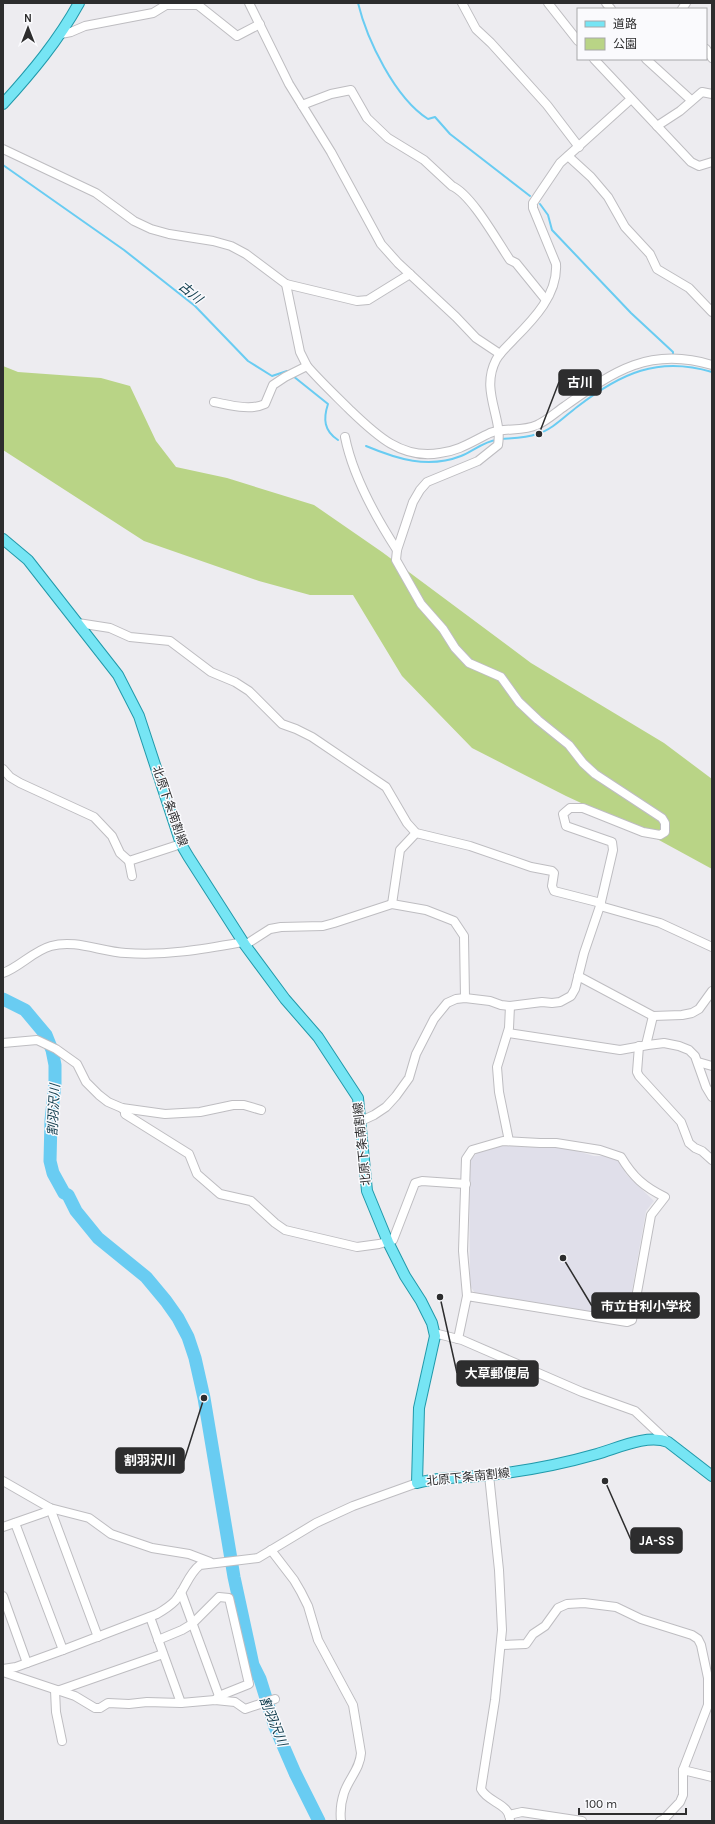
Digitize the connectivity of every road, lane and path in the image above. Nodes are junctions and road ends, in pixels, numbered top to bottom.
1 (79, 3) edge
2 (249, 3) edge
3 (462, 3) edge
4 (548, 3) edge
5 (260, 24) junction
6 (61, 34) junction
7 (577, 40) edge
8 (595, 60) edge
9 (647, 60) edge
10 (712, 94) edge
11 (631, 99) junction
12 (691, 100) junction
13 (3, 104) edge
14 (302, 105) junction
15 (657, 126) junction
16 (579, 147) junction
17 (3, 149) edge
18 (568, 156) junction
19 (712, 162) edge
20 (410, 274) junction
21 (286, 284) junction
22 (546, 300) junction
23 (712, 312) edge
24 (500, 354) junction
25 (712, 364) edge
26 (306, 366) junction
27 (214, 402) dead end
28 (498, 436) junction
29 (345, 437) dead end
30 (3, 539) edge
31 (397, 550) junction
32 (78, 623) junction
33 (3, 769) edge
34 (416, 833) junction
35 (181, 844) junction
36 (129, 861) junction
37 (132, 876) dead end
38 (392, 904) junction
39 (601, 904) junction
40 (244, 943) junction
41 (712, 947) edge
42 (3, 973) edge
43 (578, 976) junction
44 (712, 991) edge
45 (465, 998) junction
46 (510, 1006) junction
47 (652, 1016) junction
48 (508, 1033) junction
49 (3, 1043) edge
50 (643, 1046) junction
51 (698, 1062) junction
52 (712, 1066) edge
53 (712, 1097) edge
54 (122, 1108) junction
55 (261, 1110) dead end
56 (361, 1121) junction
57 (509, 1141) junction
58 (712, 1160) edge
59 (466, 1184) junction
60 (388, 1242) junction
61 (467, 1296) junction
62 (434, 1333) junction
63 (458, 1339) junction
64 (668, 1442) junction
65 (710, 1471) edge
66 (489, 1475) junction
67 (3, 1481) edge
68 (417, 1483) junction
69 (50, 1508) junction
70 (15, 1523) junction
71 (3, 1527) edge
72 (271, 1550) junction
73 (210, 1562) junction
74 (180, 1592) junction
75 (3, 1596) edge
76 (150, 1617) junction
77 (192, 1624) junction
78 (98, 1637) junction
79 (158, 1640) junction
80 (501, 1645) junction
81 (63, 1650) junction
82 (163, 1654) junction
83 (27, 1663) junction
84 (3, 1669) edge
85 (709, 1669) edge
86 (3, 1672) edge
87 (56, 1690) junction
88 (217, 1698) junction
89 (274, 1699) dead end
90 (180, 1703) junction
91 (62, 1741) dead end
92 (683, 1770) junction
93 (712, 1777) edge
94 (510, 1818) edge
95 (340, 1821) edge
96 (582, 1821) edge
97 (660, 1821) edge

1 - 6 main road
2 - 5 street
3 - 16 street
4 - 7 street
5 - 6 street
5 - 14 street
6 - 13 main road
8 - 11 street
9 - 12 street
10 - 12 street
11 - 15 street
11 - 16 street
12 - 15 street
14 - 20 street
14 - 22 street
15 - 19 street
16 - 18 street
17 - 21 street
18 - 22 street
18 - 23 street
20 - 21 street
20 - 24 street
21 - 26 street
22 - 24 street
24 - 28 street
25 - 28 street
26 - 27 street
26 - 28 street
28 - 31 street
29 - 31 street
30 - 32 main road, 北原下条南割線
31 - 39 street
32 - 34 street
32 - 35 main road, 北原下条南割線
33 - 36 street
34 - 38 street
34 - 39 street
35 - 36 street
35 - 40 main road, 北原下条南割線
36 - 37 street
38 - 40 street
38 - 45 street
39 - 41 street
39 - 43 street
40 - 42 street
40 - 56 main road, 北原下条南割線
43 - 46 street
43 - 47 street
44 - 47 street
45 - 46 street
45 - 56 street
46 - 48 street
47 - 50 street
48 - 50 street
48 - 57 street
49 - 54 street
50 - 51 street
50 - 58 street
51 - 52 street
51 - 53 street
54 - 55 street
54 - 60 street
56 - 60 main road, 北原下条南割線
57 - 59 street
57 - 61 street
59 - 60 street
59 - 61 street
60 - 62 main road, 北原下条南割線
61 - 63 street
62 - 63 street
62 - 68 main road, 北原下条南割線
63 - 64 street
64 - 65 main road
64 - 66 main road, 北原下条南割線
66 - 68 main road, 北原下条南割線
66 - 80 street
67 - 69 street
68 - 72 street
69 - 70 street
69 - 73 street
69 - 78 street
70 - 71 street
70 - 81 street
72 - 73 street
72 - 95 street
73 - 74 street
74 - 76 street
74 - 77 street
75 - 83 street
76 - 78 street
76 - 79 street
77 - 79 street
77 - 88 street
77 - 88 street
78 - 81 street
79 - 82 street
80 - 85 street
80 - 94 street
81 - 83 street
82 - 87 street
82 - 90 street
83 - 84 street
85 - 92 street
86 - 87 street
87 - 90 street
87 - 91 street
88 - 89 street
88 - 90 street
92 - 93 street
92 - 97 street
94 - 96 street

